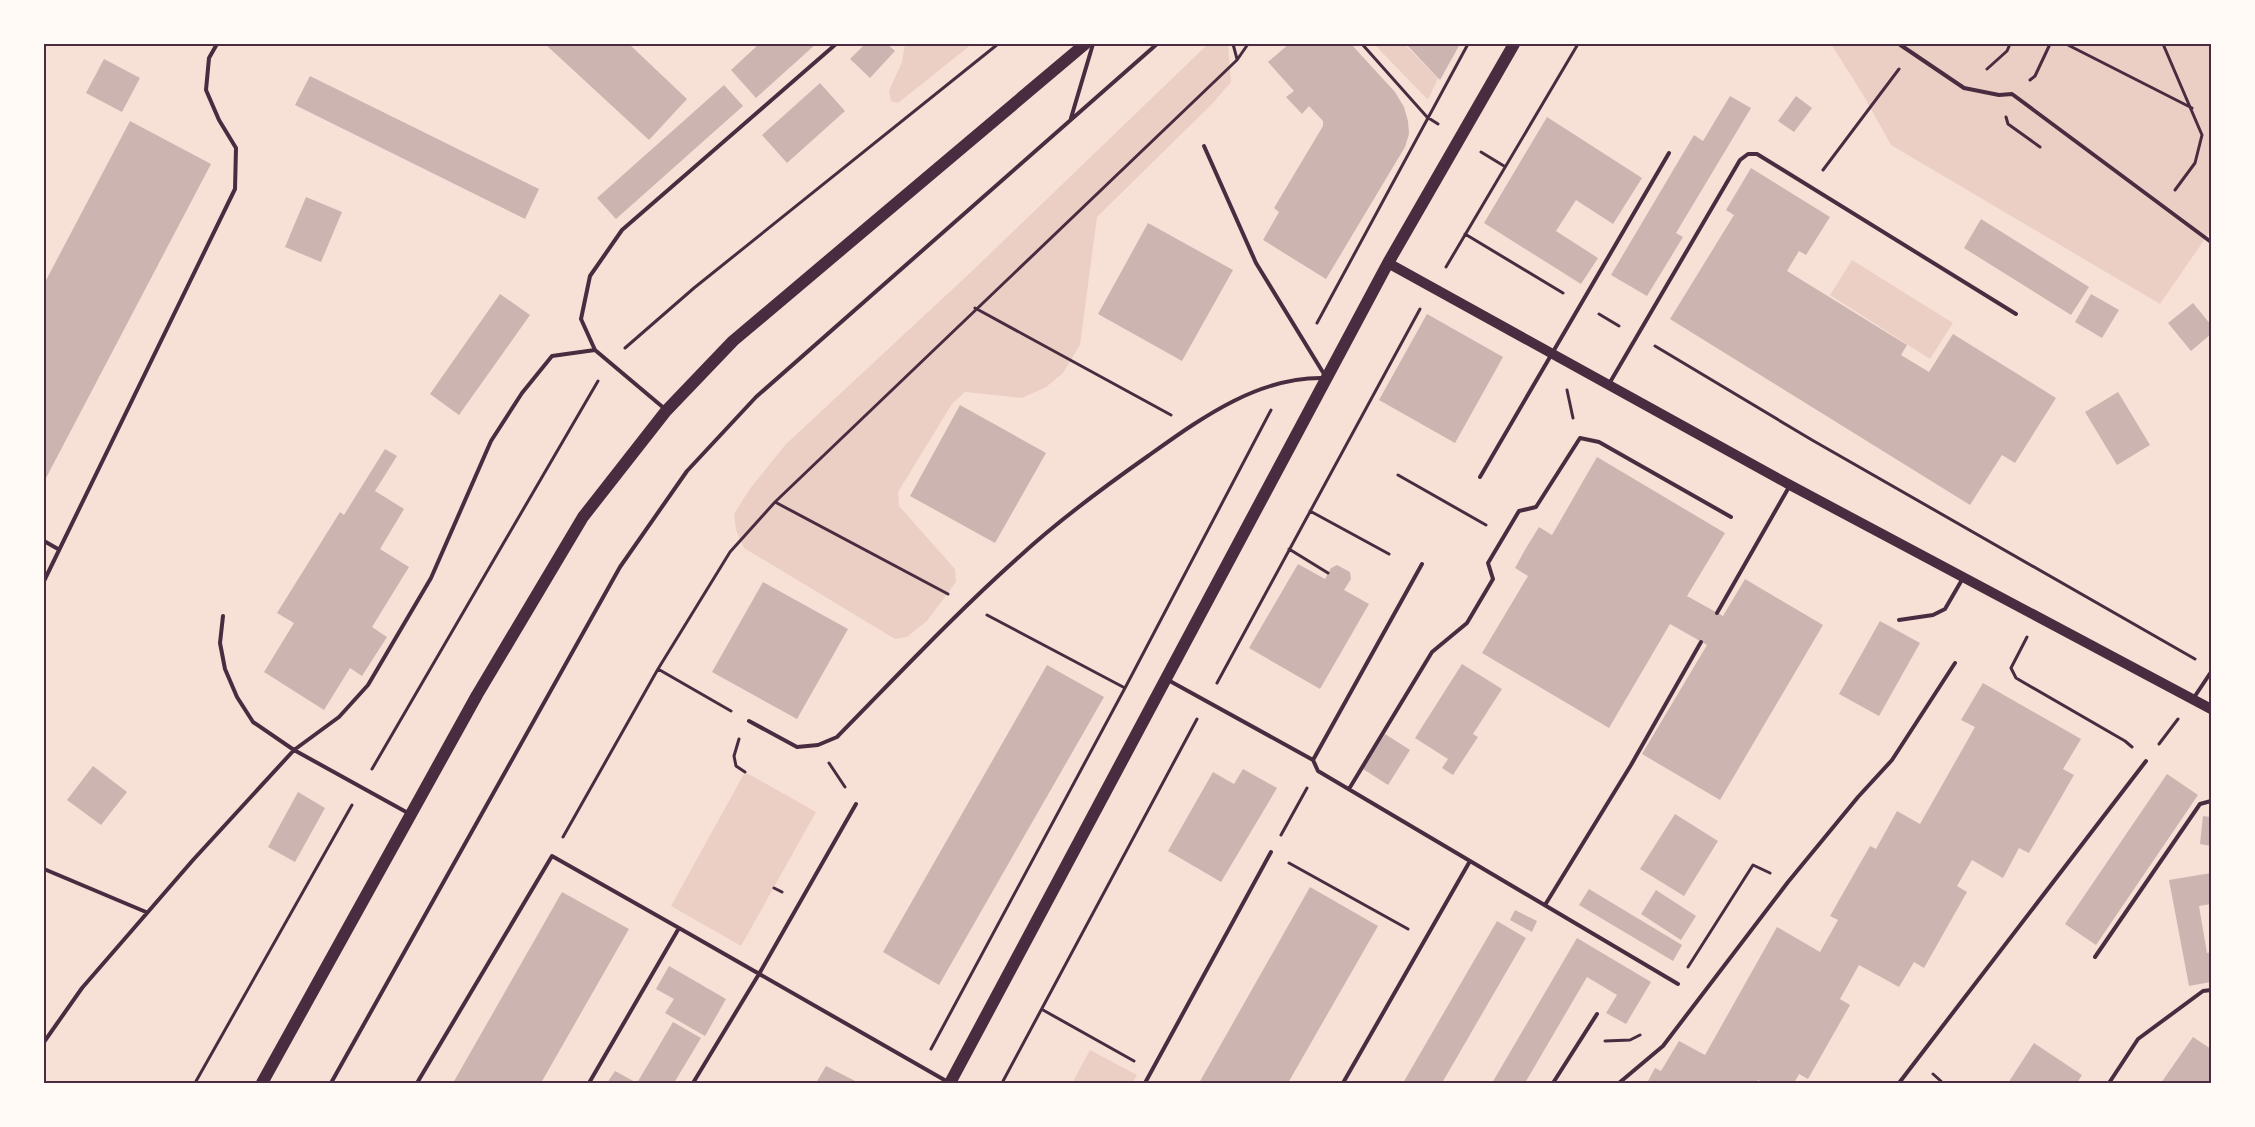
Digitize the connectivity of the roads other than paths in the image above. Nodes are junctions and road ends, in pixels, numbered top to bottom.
1 (217, 44) edge
2 (836, 44) edge
3 (1085, 44) edge
4 (1093, 44) edge
5 (1157, 44) edge
6 (1514, 44) edge
7 (1899, 44) edge
8 (1071, 118) junction
9 (1204, 146) dead end
10 (1670, 153) dead end
11 (2211, 242) edge
12 (1388, 263) junction
13 (2016, 314) dead end
14 (595, 350) junction
15 (1552, 354) junction
16 (1327, 378) junction
17 (1608, 386) junction
18 (666, 411) junction
19 (1480, 477) dead end
20 (1790, 484) junction
21 (1731, 517) dead end
22 (44, 541) edge
23 (58, 549) junction
24 (1422, 564) dead end
25 (1963, 578) junction
26 (44, 581) edge
27 (1717, 613) dead end
28 (223, 616) dead end
29 (1899, 620) dead end
30 (1701, 642) dead end
31 (1955, 664) dead end
32 (2211, 672) edge
33 (1166, 679) junction
34 (2193, 699) junction
35 (2211, 709) edge
36 (749, 721) road end
37 (294, 750) junction
38 (1313, 760) junction
39 (2146, 761) road end
40 (1349, 789) junction
41 (2211, 801) edge
42 (856, 804) road end
43 (410, 814) junction
44 (1270, 852) road end
45 (1470, 861) junction
46 (44, 869) edge
47 (1545, 906) junction
48 (146, 912) junction
49 (679, 928) junction
50 (2095, 956) dead end
51 (759, 974) junction
52 (1678, 984) road end
53 (2211, 990) edge
54 (1597, 1014) dead end
55 (44, 1042) edge
56 (262, 1083) edge
57 (331, 1083) edge
58 (417, 1083) edge
59 (589, 1083) edge
60 (693, 1083) edge
61 (950, 1083) edge
62 (1145, 1083) edge
63 (1344, 1083) edge
64 (1553, 1083) edge
65 (1619, 1083) edge
66 (1899, 1083) edge
67 (2109, 1083) edge

1 - 23 lane
2 - 14 lane
3 - 18 main road
4 - 8 lane
5 - 8 lane
6 - 12 main road
7 - 11 lane
8 - 57 lane
9 - 16 lane
10 - 15 lane
12 - 15 main road
12 - 16 main road
13 - 17 lane
14 - 18 lane
14 - 37 lane
15 - 17 main road
15 - 19 lane
16 - 33 main road
16 - 36 lane
17 - 20 main road
18 - 43 main road
20 - 25 main road
20 - 27 lane
21 - 40 lane
22 - 23 lane
23 - 26 lane
24 - 38 lane
25 - 29 lane
25 - 34 main road
28 - 37 lane
30 - 47 lane
31 - 65 lane
32 - 34 lane
33 - 38 lane
33 - 61 main road
34 - 35 main road
37 - 43 lane
37 - 48 lane
38 - 40 lane
39 - 66 lane
40 - 45 lane
41 - 50 lane
42 - 51 lane
43 - 56 main road
44 - 62 lane
45 - 47 lane
45 - 63 lane
46 - 48 lane
47 - 52 lane
48 - 55 lane
49 - 51 lane
49 - 58 lane
49 - 59 lane
51 - 60 lane
51 - 61 lane
53 - 67 lane
54 - 64 lane

